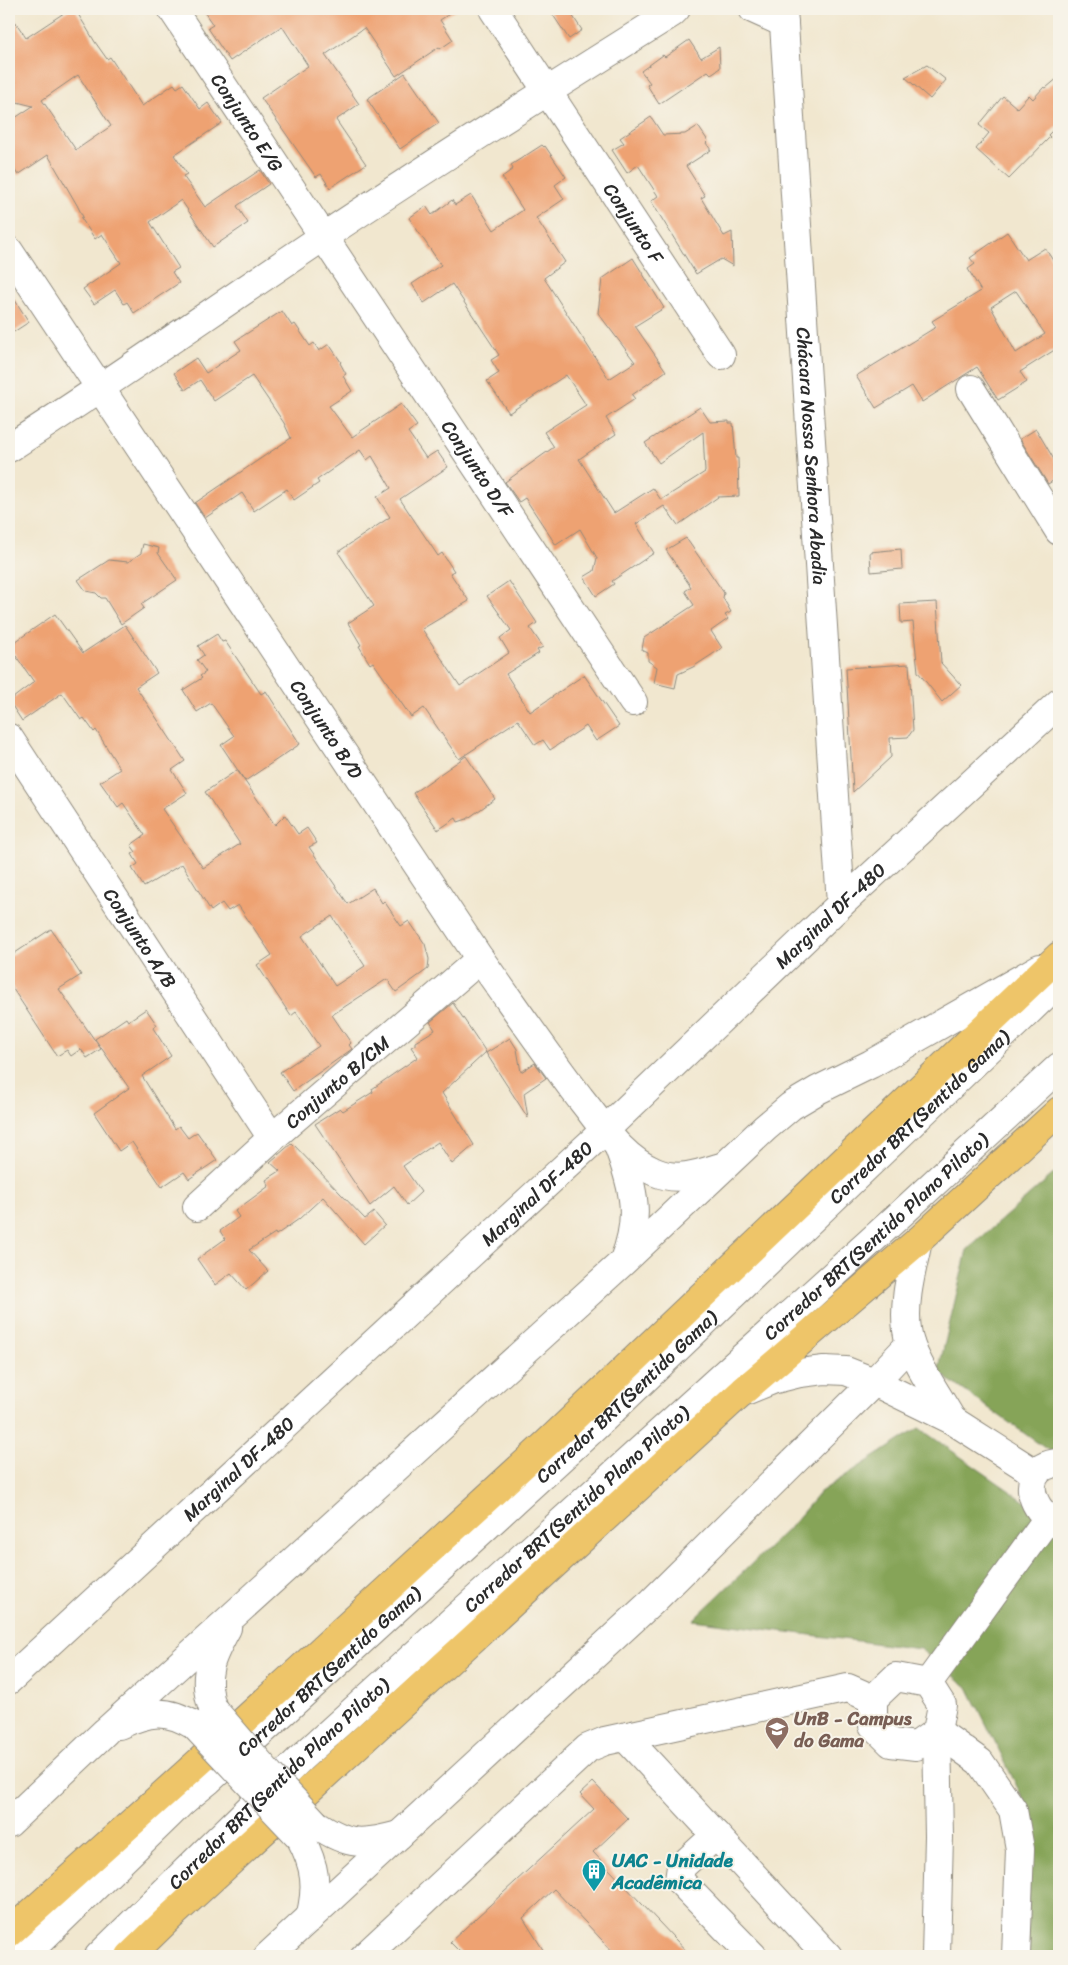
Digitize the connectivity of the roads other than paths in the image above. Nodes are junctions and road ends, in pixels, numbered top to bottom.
1 (172, 9) edge
2 (493, 9) edge
3 (676, 9) edge
4 (753, 9) edge
5 (784, 16) edge
6 (547, 91) junction
7 (324, 236) junction
8 (9, 251) edge
9 (721, 355) dead end
10 (100, 389) junction
11 (971, 389) dead end
12 (9, 448) edge
13 (1059, 531) edge
14 (633, 702) dead end
15 (1059, 703) edge
16 (9, 738) edge
17 (841, 904) junction
18 (480, 959) junction
19 (1058, 966) edge
20 (1059, 1067) edge
21 (1059, 1111) edge
22 (272, 1138) junction
23 (612, 1139) junction
24 (725, 1166) junction
25 (197, 1207) dead end
26 (918, 1241) junction
27 (623, 1262) junction
28 (910, 1344) junction
29 (874, 1382) junction
30 (743, 1391) junction
31 (952, 1420) junction
32 (1059, 1463) edge
33 (1035, 1473) junction
34 (1054, 1522) edge
35 (236, 1614) junction
36 (9, 1680) edge
37 (928, 1683) junction
38 (873, 1699) junction
39 (204, 1718) junction
40 (106, 1730) junction
41 (937, 1730) junction
42 (625, 1737) junction
43 (200, 1761) junction
44 (183, 1801) junction
45 (9, 1823) edge
46 (308, 1831) junction
47 (398, 1835) junction
48 (716, 1835) junction
49 (310, 1918) junction
50 (168, 1919) junction
51 (9, 1933) edge
52 (24, 1956) edge
53 (99, 1956) edge
54 (110, 1956) edge
55 (130, 1956) edge
56 (268, 1956) edge
57 (365, 1956) edge
58 (753, 1956) edge
59 (828, 1956) edge
60 (936, 1956) edge
61 (1016, 1956) edge

1 - 7 street, Conjunto E/G
2 - 6 street, Conjunto F
3 - 6 street
4 - 5 street
5 - 17 street, Chácara Nossa Senhora Abadia
6 - 7 street
6 - 9 street, Conjunto F
7 - 10 street
7 - 14 street, Conjunto D/F
8 - 10 street, Conjunto B/D
10 - 12 street
10 - 18 street, Conjunto B/D
11 - 13 street
15 - 17 street, Marginal DF-480
16 - 22 street, Conjunto A/B
17 - 23 street, Marginal DF-480
18 - 22 street, Conjunto B/CM
18 - 23 street, Conjunto B/D
19 - 24 street
19 - 43 main road
19 - 44 street, Corredor BRT(Sentido Gama)
20 - 53 street, Corredor BRT(Sentido Plano Piloto)
21 - 26 main road
22 - 25 street, Conjunto B/CM
23 - 24 street
23 - 27 street
23 - 36 street, Marginal DF-480
24 - 27 street
26 - 28 street
26 - 30 main road
27 - 35 street
28 - 29 street
28 - 31 street
29 - 30 street
29 - 31 street
29 - 47 street
30 - 50 main road
31 - 33 street
32 - 33 street
33 - 34 street
34 - 37 street
35 - 39 street
35 - 40 street
37 - 38 street
37 - 41 street
38 - 41 street
38 - 42 street
39 - 40 street
39 - 46 street, bridge
40 - 45 street
41 - 60 street
41 - 61 street
42 - 48 street
42 - 57 street
43 - 44 street
43 - 51 main road
44 - 52 street
46 - 47 street
46 - 49 street
47 - 49 street
48 - 58 street
48 - 59 street
49 - 56 street
50 - 54 street
50 - 55 main road

